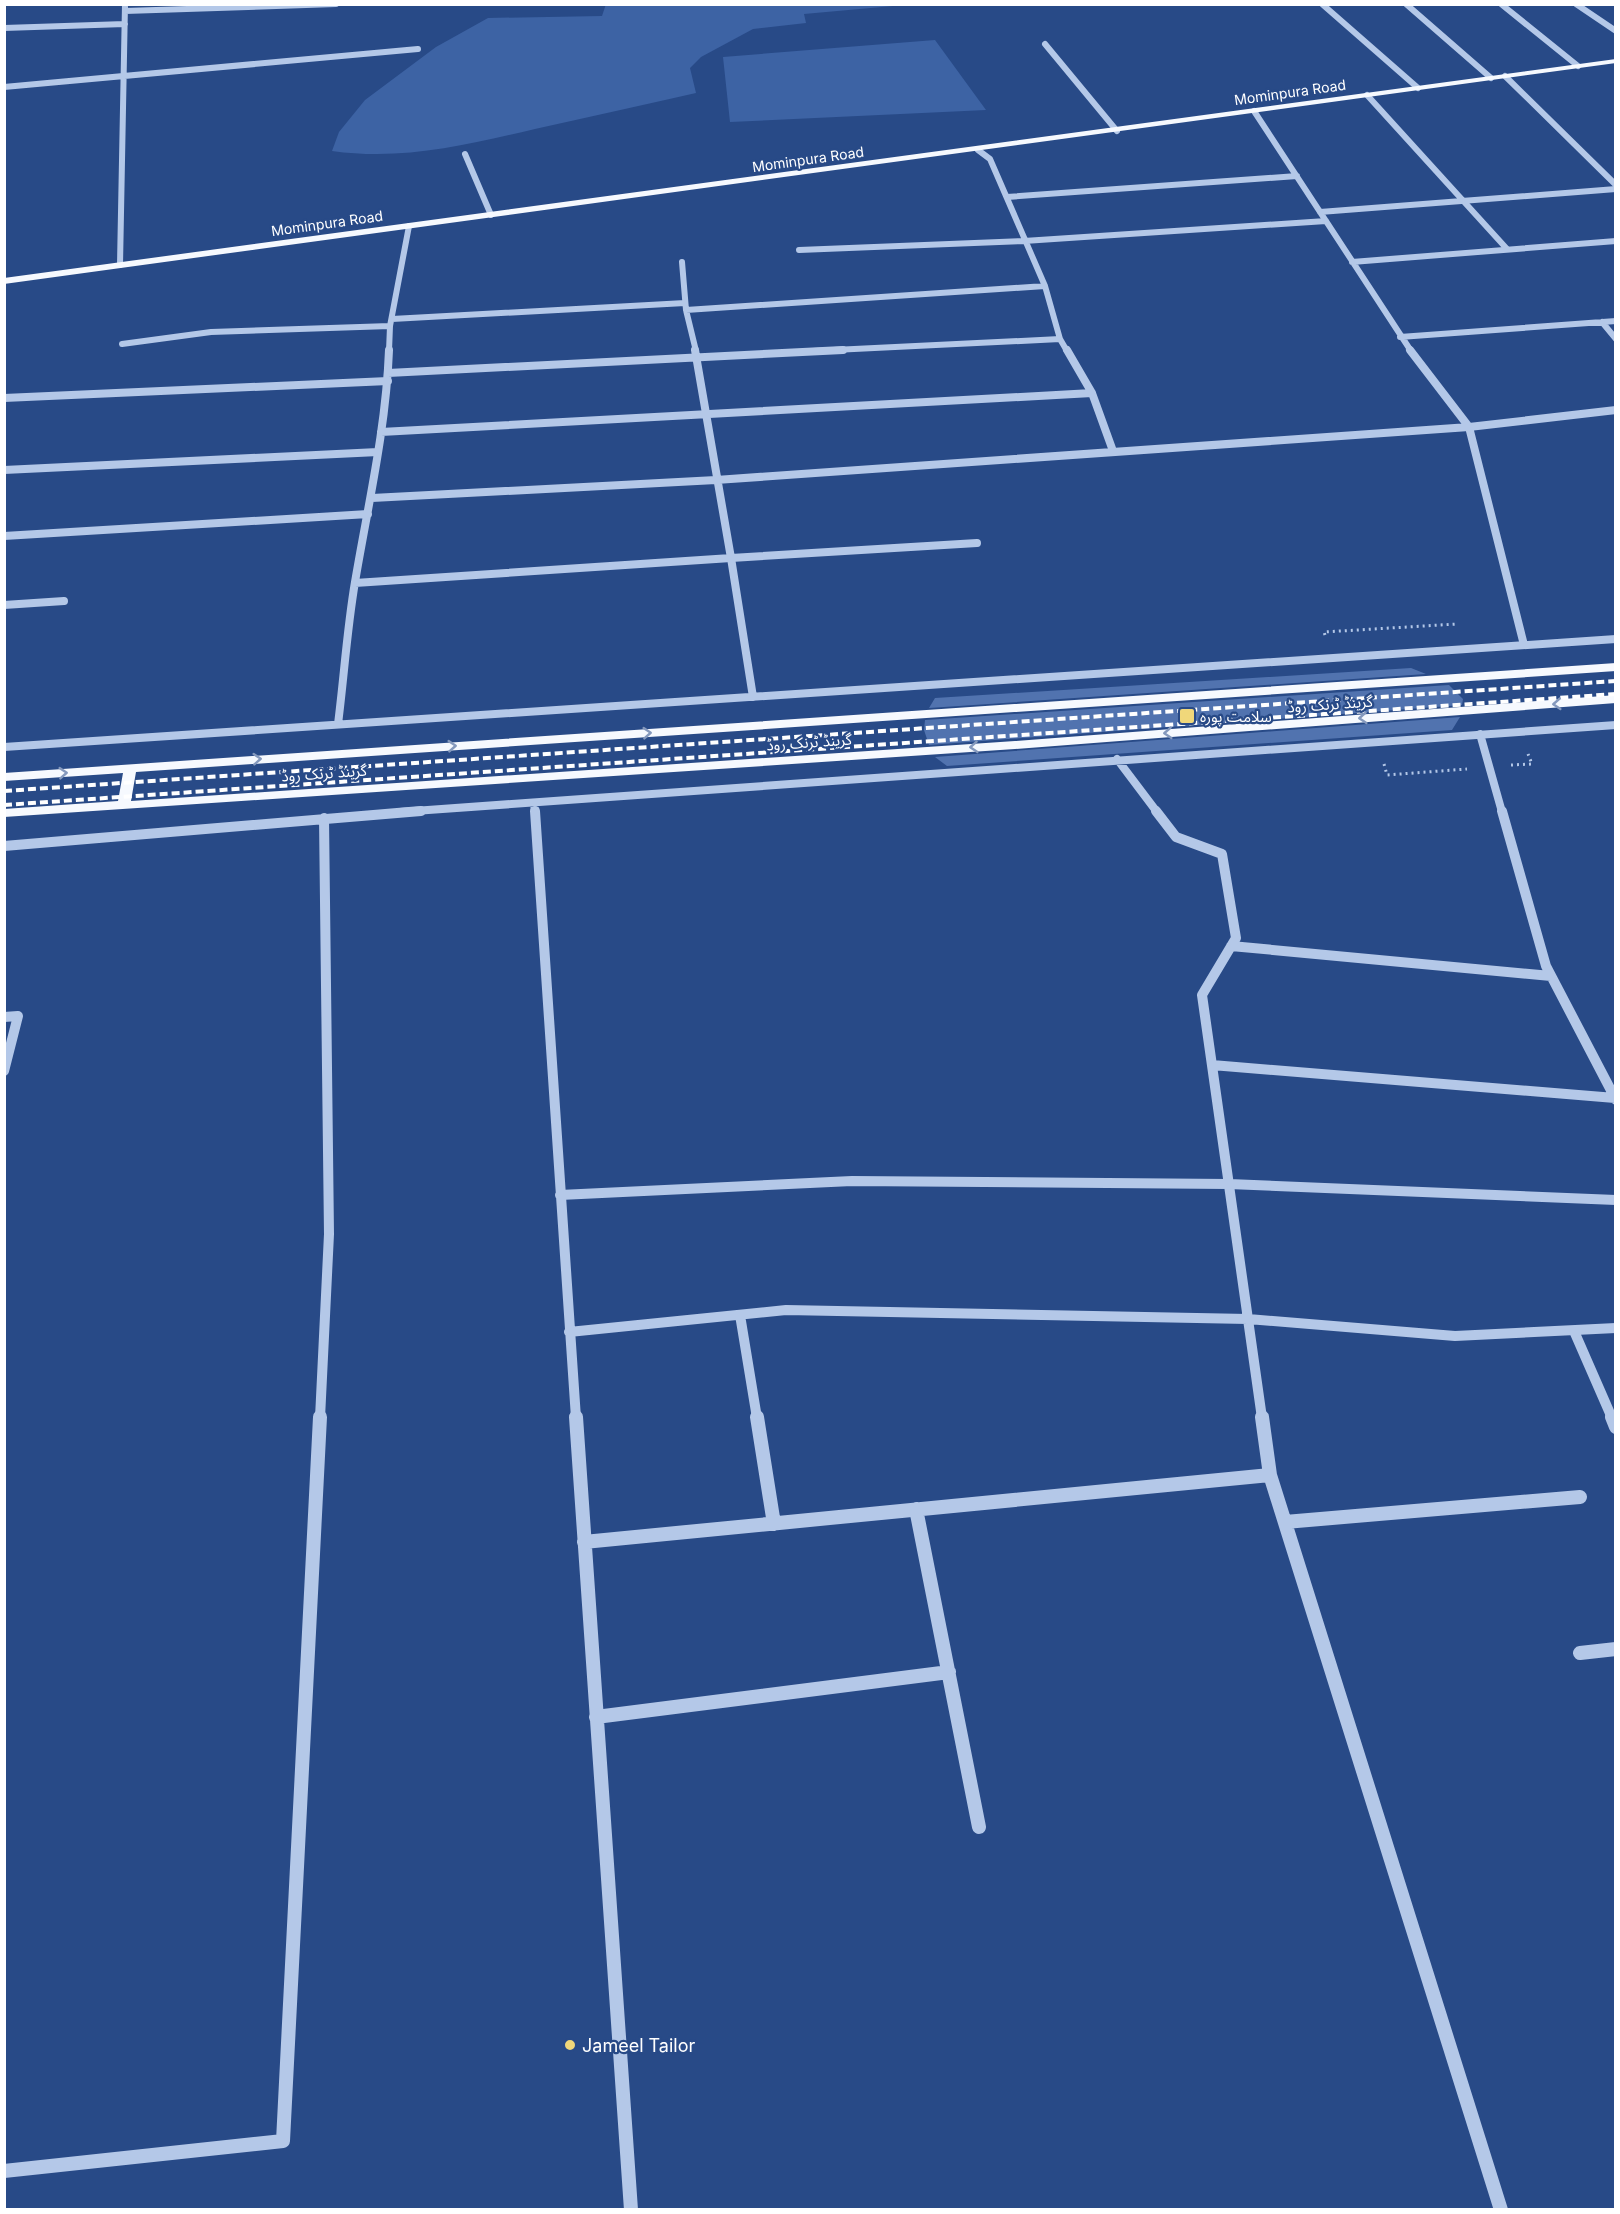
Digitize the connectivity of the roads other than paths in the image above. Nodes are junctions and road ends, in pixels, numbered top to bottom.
1 (336, 4) edge
2 (1322, 4) edge
3 (1406, 4) edge
4 (1501, 4) edge
5 (1576, 4) edge
6 (125, 8) edge
7 (125, 24) junction
8 (4, 28) edge
9 (1616, 31) edge
10 (1045, 44) dead end
11 (418, 49) dead end
12 (1616, 61) edge
13 (1578, 66) junction
14 (124, 74) junction
15 (1505, 76) junction
16 (1491, 78) junction
17 (4, 87) edge
18 (1418, 88) junction
19 (1367, 95) junction
20 (1254, 111) junction
21 (1117, 131) junction
22 (978, 150) junction
23 (465, 154) dead end
24 (1297, 176) junction
25 (1616, 187) edge
26 (1007, 197) junction
27 (1463, 201) junction
28 (1320, 212) junction
29 (491, 215) junction
30 (1326, 221) junction
31 (410, 226) junction
32 (1024, 241) junction
33 (1616, 242) edge
34 (1507, 249) junction
35 (799, 250) dead end
36 (682, 262) dead end
37 (1352, 262) junction
38 (120, 265) junction
39 (4, 281) edge
40 (1045, 286) junction
41 (685, 306) junction
42 (1616, 321) edge
43 (391, 322) junction
44 (1602, 322) junction
45 (1400, 337) junction
46 (1060, 339) junction
47 (1616, 339) edge
48 (122, 344) dead end
49 (697, 357) junction
50 (388, 377) junction
51 (1092, 393) junction
52 (4, 398) edge
53 (1616, 410) edge
54 (706, 413) junction
55 (1469, 427) junction
56 (381, 432) junction
57 (1113, 451) junction
58 (378, 452) junction
59 (4, 470) edge
60 (716, 480) junction
61 (372, 498) junction
62 (368, 514) junction
63 (4, 536) edge
64 (977, 543) dead end
65 (732, 558) junction
66 (355, 583) junction
67 (64, 601) dead end
68 (4, 605) edge
69 (1616, 639) edge
70 (1524, 645) junction
71 (1616, 667) edge
72 (753, 697) junction
73 (1616, 699) edge
74 (338, 724) junction
75 (1616, 726) edge
76 (1480, 734) junction
77 (4, 747) edge
78 (1117, 759) junction
79 (130, 768) junction
80 (4, 777) edge
81 (124, 803) junction
82 (534, 803) junction
83 (4, 813) edge
84 (324, 818) junction
85 (4, 846) edge
86 (1231, 946) junction
87 (1551, 976) junction
88 (4, 1017) edge
89 (1212, 1065) junction
90 (4, 1071) edge
91 (1615, 1099) edge
92 (1229, 1185) junction
93 (560, 1195) junction
94 (1616, 1200) edge
95 (740, 1315) junction
96 (1248, 1319) junction
97 (1616, 1328) edge
98 (1574, 1331) junction
99 (569, 1332) junction
100 (1616, 1427) edge
101 (1270, 1475) junction
102 (1580, 1497) dead end
103 (916, 1509) junction
104 (1285, 1522) junction
105 (774, 1524) junction
106 (584, 1542) junction
107 (1616, 1649) edge
108 (1580, 1653) dead end
109 (949, 1672) junction
110 (596, 1717) junction
111 (979, 1827) dead end
112 (4, 2171) edge
113 (631, 2210) edge
114 (1501, 2210) edge

1 - 6 street
2 - 18 street
3 - 16 street
4 - 13 street
5 - 9 street
6 - 7 street
7 - 8 street
7 - 14 street
10 - 21 street
11 - 14 street
12 - 13 main road, Mominpura Road
13 - 15 main road, Mominpura Road
14 - 17 street
14 - 38 street
15 - 16 main road, Mominpura Road
15 - 25 street
16 - 18 main road, Mominpura Road
18 - 19 main road, Mominpura Road
19 - 20 main road, Mominpura Road
19 - 27 street
20 - 21 main road, Mominpura Road
20 - 24 street
21 - 22 main road, Mominpura Road
22 - 26 street
22 - 29 main road, Mominpura Road
23 - 29 street
24 - 26 street
24 - 28 street
25 - 27 street
26 - 32 street
27 - 28 street
27 - 34 street
28 - 30 street
29 - 31 main road, Mominpura Road
30 - 32 street
30 - 37 street
31 - 38 main road, Mominpura Road
31 - 43 street
32 - 35 street
32 - 40 street
33 - 34 street
34 - 37 street
36 - 41 street
37 - 45 street
38 - 39 main road, Mominpura Road
40 - 41 street
40 - 46 street
41 - 43 street
41 - 49 street
42 - 44 street
43 - 48 street
43 - 50 street
44 - 45 street
44 - 47 street
45 - 55 street
46 - 49 street
46 - 51 street
49 - 50 street
49 - 54 street
50 - 52 street
50 - 56 street
51 - 54 street
51 - 57 street
53 - 55 street
54 - 56 street
54 - 60 street
55 - 57 street
55 - 70 street
56 - 58 street
57 - 60 street
58 - 59 street
58 - 61 street
60 - 61 street
60 - 65 street
61 - 62 street
62 - 63 street
62 - 66 street
64 - 65 street
65 - 66 street
65 - 72 street
66 - 74 street
67 - 68 street
69 - 70 street
70 - 72 street
79 -> 71 main road, گرینڈ ٹرنک روڈ
72 - 74 street
73 -> 81 main road, گرینڈ ٹرنک روڈ
74 - 77 street
75 - 76 street
76 - 78 street
76 - 87 street
78 - 82 street
78 - 86 street
80 -> 79 main road, گرینڈ ٹرنک روڈ
79 - 81 main road
81 - 83 main road, گرینڈ ٹرنک روڈ
82 - 84 street
82 - 93 street
84 - 85 street
84 - 112 street
86 - 87 street
86 - 89 street
87 - 91 street
88 - 90 street
89 - 91 street
89 - 92 street
92 - 93 street
92 - 94 street
92 - 96 street
93 - 99 street
95 - 96 street
95 - 99 street
95 - 105 street
96 - 98 street
96 - 101 street
97 - 98 street
98 - 100 street
99 - 106 street
101 - 103 street
101 - 104 street
102 - 104 street
103 - 105 street
103 - 109 street
104 - 114 street
105 - 106 street
106 - 110 street
107 - 108 street
109 - 110 street
109 - 111 street
110 - 113 street

